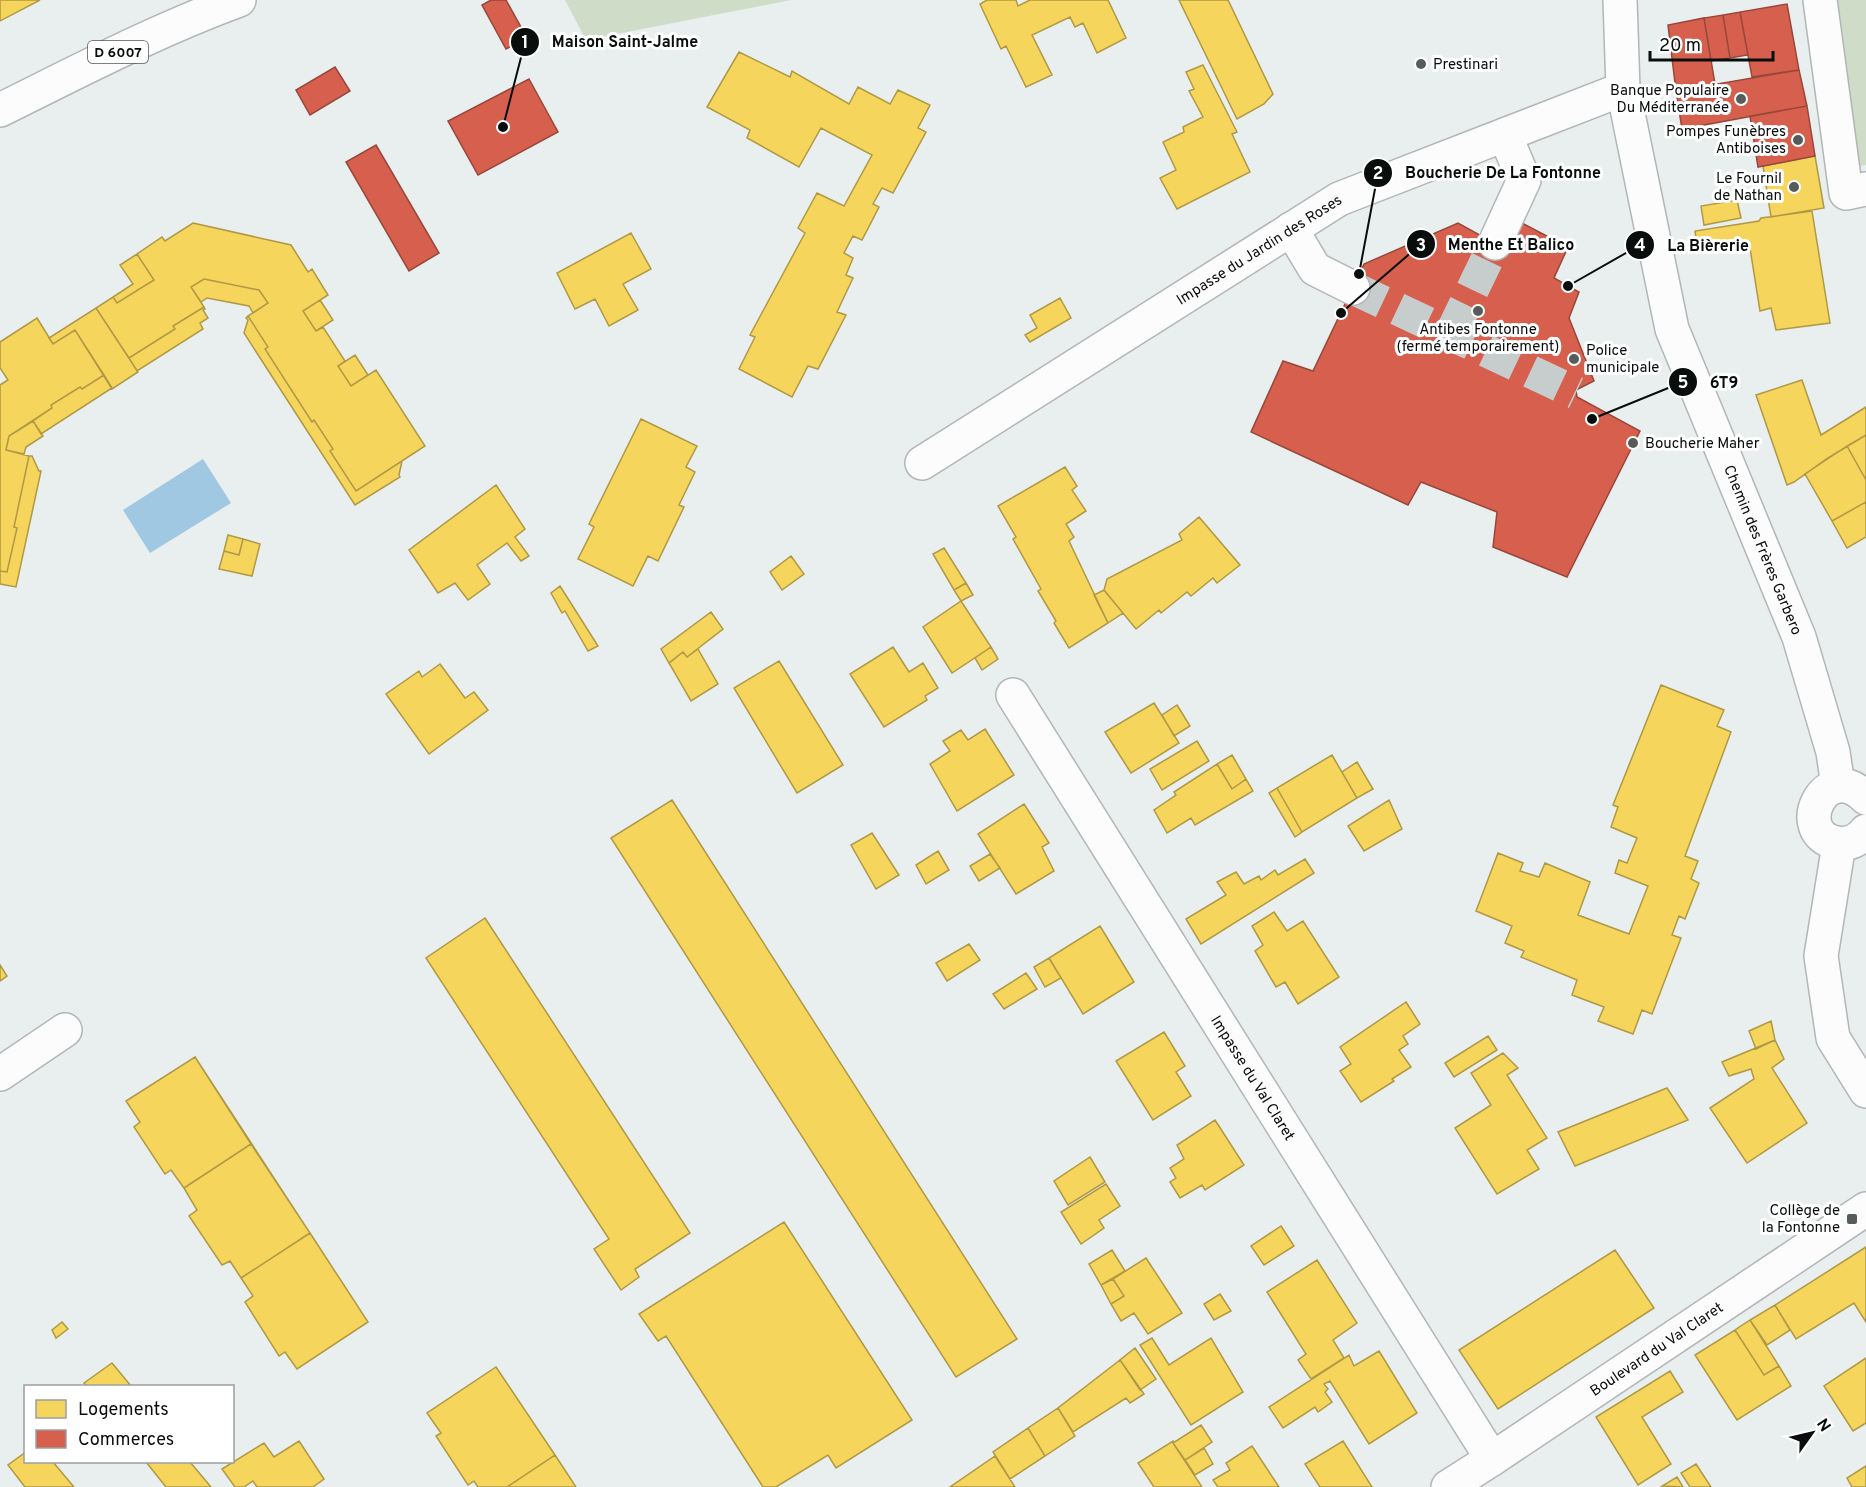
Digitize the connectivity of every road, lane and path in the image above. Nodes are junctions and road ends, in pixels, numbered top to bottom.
1 (239, 0) edge
2 (1620, 0) edge
3 (1820, 0) edge
4 (202, 6) edge
5 (1623, 89) junction
6 (0, 110) edge
7 (1505, 135) junction
8 (1866, 189) edge
9 (1291, 229) junction
10 (1495, 243) tunnel mouth
11 (1353, 288) tunnel mouth
12 (922, 463) dead end
13 (1013, 695) dead end
14 (1852, 792) edge
15 (1852, 837) edge
16 (65, 1030) dead end
17 (0, 1074) edge
18 (1866, 1091) edge
19 (1866, 1209) edge
20 (1492, 1460) junction
21 (1448, 1487) edge

1 - 4 street, D 6007
2 - 5 street, Chemin des Frères Garbero
3 - 8 street
4 - 6 street, D 6007
5 - 7 street, Impasse du Jardin des Roses
5 - 14 street, Chemin des Frères Garbero
7 - 9 street, Impasse du Jardin des Roses
7 - 10 street
9 - 11 street
9 - 12 street, Impasse du Jardin des Roses
13 - 20 street, Impasse du Val Claret
14 - 15 street
15 - 18 street
16 - 17 street
19 - 20 street, Boulevard du Val Claret
20 - 21 street, Boulevard du Val Claret

